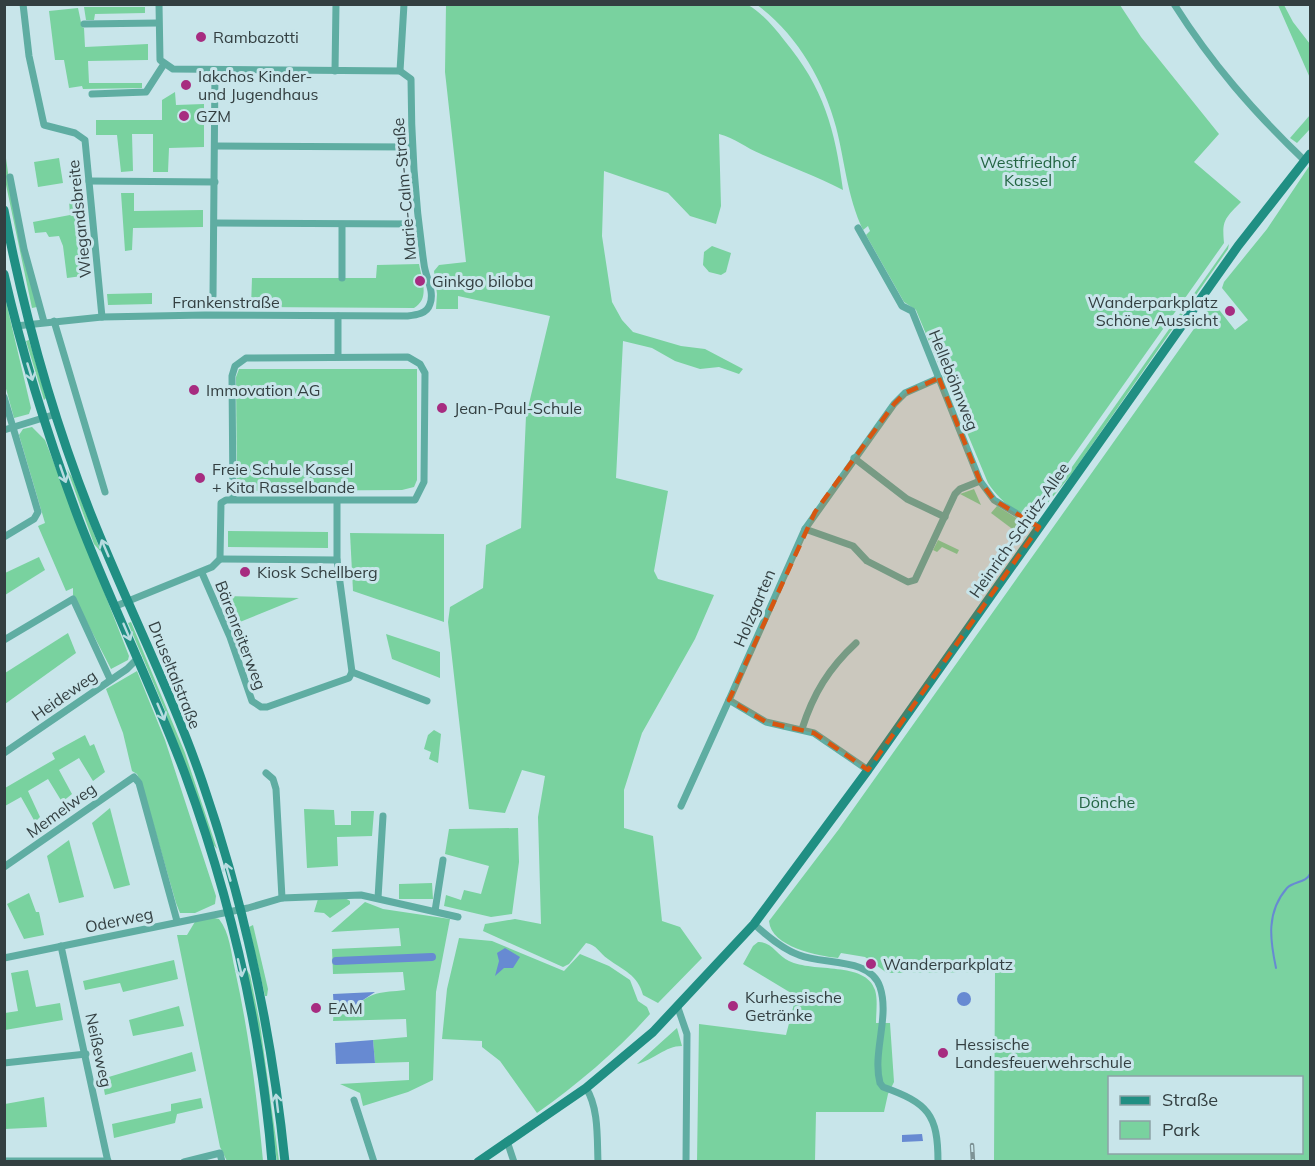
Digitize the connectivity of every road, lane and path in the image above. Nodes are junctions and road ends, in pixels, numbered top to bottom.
1 (23, 4) edge
2 (159, 4) edge
3 (336, 4) edge
4 (404, 4) edge
5 (1174, 4) edge
6 (159, 23) junction
7 (84, 24) dead end
8 (164, 64) junction
9 (215, 70) junction
10 (335, 71) junction
11 (400, 71) junction
12 (92, 93) dead end
13 (216, 146) junction
14 (411, 147) junction
15 (1307, 157) edge
16 (10, 177) dead end
17 (88, 181) junction
18 (215, 182) junction
19 (4, 210) edge
20 (215, 223) junction
21 (418, 224) junction
22 (342, 225) junction
23 (858, 228) dead end
24 (4, 274) edge
25 (342, 278) dead end
26 (213, 296) dead end
27 (431, 303) joint
28 (338, 316) junction
29 (102, 317) junction
30 (54, 321) junction
31 (44, 322) junction
32 (30, 323) junction
33 (16, 326) junction
34 (338, 357) junction
35 (939, 378) junction
36 (4, 397) edge
37 (56, 414) junction
38 (44, 418) junction
39 (13, 428) junction
40 (4, 430) edge
41 (854, 458) junction
42 (980, 481) junction
43 (105, 492) dead end
44 (232, 499) junction
45 (337, 502) junction
46 (945, 517) junction
47 (1039, 527) junction
48 (806, 528) junction
49 (4, 537) edge
50 (220, 559) junction
51 (337, 560) junction
52 (202, 573) junction
53 (128, 601) junction
54 (116, 606) junction
55 (4, 640) edge
56 (856, 643) dead end
57 (138, 658) junction
58 (352, 672) junction
59 (110, 679) junction
60 (729, 700) junction
61 (427, 701) dead end
62 (802, 729) junction
63 (4, 753) edge
64 (868, 770) junction
65 (266, 773) dead end
66 (677, 793) dead end
67 (685, 797) junction
68 (681, 807) dead end
69 (383, 816) dead end
70 (443, 860) dead end
71 (4, 867) edge
72 (282, 898) junction
73 (378, 898) junction
74 (239, 909) junction
75 (227, 911) junction
76 (435, 911) junction
77 (458, 917) dead end
78 (177, 921) junction
79 (753, 924) junction
80 (61, 946) junction
81 (4, 958) edge
82 (678, 1008) junction
83 (86, 1054) junction
84 (4, 1063) edge
85 (586, 1088) junction
86 (354, 1100) dead end
87 (507, 1141) junction
88 (4, 1161) edge
89 (108, 1161) edge
90 (184, 1161) edge
91 (222, 1161) edge
92 (272, 1161) edge
93 (285, 1161) edge
94 (374, 1161) edge
95 (478, 1161) edge
96 (514, 1161) edge
97 (598, 1161) edge
98 (686, 1161) edge
99 (938, 1161) edge

1 - 17 street, Wiegandsbreite
2 - 6 street
3 - 10 street
4 - 11 street, Marie-Calm-Straße
5 - 15 street
6 - 7 street
6 - 8 street
8 - 9 street
8 - 12 street
9 - 10 street
9 - 13 street
10 - 11 street
11 - 14 street, Marie-Calm-Straße
13 - 14 street
13 - 18 street
14 - 21 street, Marie-Calm-Straße
15 - 47 main road, Heinrich-Schütz-Allee
16 - 31 street
17 - 18 street
17 - 29 street, Wiegandsbreite
18 - 20 street
19 - 32 main road, Druseltalstraße
20 - 22 street
20 - 26 street
21 - 22 street
21 - 27 street, Marie-Calm-Straße
22 - 25 street
23 - 35 street, Helleböhnweg
24 - 33 main road, Druseltalstraße
27 - 28 street, Frankenstraße
28 - 29 street, Frankenstraße
28 - 34 street
29 - 30 street, Frankenstraße
30 - 31 street, Frankenstraße
30 - 43 street
31 - 32 street, Frankenstraße
32 - 33 street, Frankenstraße
32 - 37 main road, Druseltalstraße
33 -> 38 main road, Druseltalstraße
34 - 44 street
34 - 45 street
35 - 41 street, Holzgarten
35 - 42 street, Helleböhnweg
36 - 39 street
37 - 38 street
53 -> 37 main road, Druseltalstraße
38 - 39 street
38 -> 54 main road, Druseltalstraße
39 - 40 street
39 - 49 street
41 - 46 street
41 - 48 street, Holzgarten
42 - 46 street
42 - 47 street, Helleböhnweg
44 - 45 street
44 - 50 street
45 - 51 street
46 - 48 street
47 - 64 main road, Heinrich-Schütz-Allee
48 - 60 street, Holzgarten
50 - 51 street
50 - 52 street
51 - 58 street
52 - 53 street
52 - 58 street, Bärenreiterweg
53 - 54 street
74 -> 53 main road, Druseltalstraße
54 -> 57 main road, Druseltalstraße
55 - 59 street
56 - 62 street
57 - 59 street, Heideweg
57 -> 75 main road, Druseltalstraße
58 - 61 street
59 - 63 street, Heideweg
60 - 62 street
60 - 67 street, Holzgarten
62 - 64 street
64 - 79 main road, Heinrich-Schütz-Allee
65 - 72 street
66 - 67 street
67 - 68 street, Holzgarten
69 - 73 street
70 - 76 street
71 - 78 street, Memelweg
72 - 73 street, Oderweg
72 - 74 street, Oderweg
73 - 76 street, Oderweg
74 - 75 street, Oderweg
93 -> 74 main road, Druseltalstraße
75 - 78 street, Oderweg
75 -> 92 main road, Druseltalstraße
76 - 77 street, Oderweg
78 - 80 street, Oderweg
79 - 82 main road, Heinrich-Schütz-Allee
79 - 99 street
80 - 81 street, Oderweg
80 - 83 street, Neißeweg
82 - 85 main road, Heinrich-Schütz-Allee
82 - 98 street
83 - 84 street
83 - 89 street, Neißeweg
85 - 87 main road, Heinrich-Schütz-Allee
85 - 97 street
86 - 94 street
87 - 95 main road, Heinrich-Schütz-Allee
87 - 96 street
88 - 89 street
90 - 91 street

